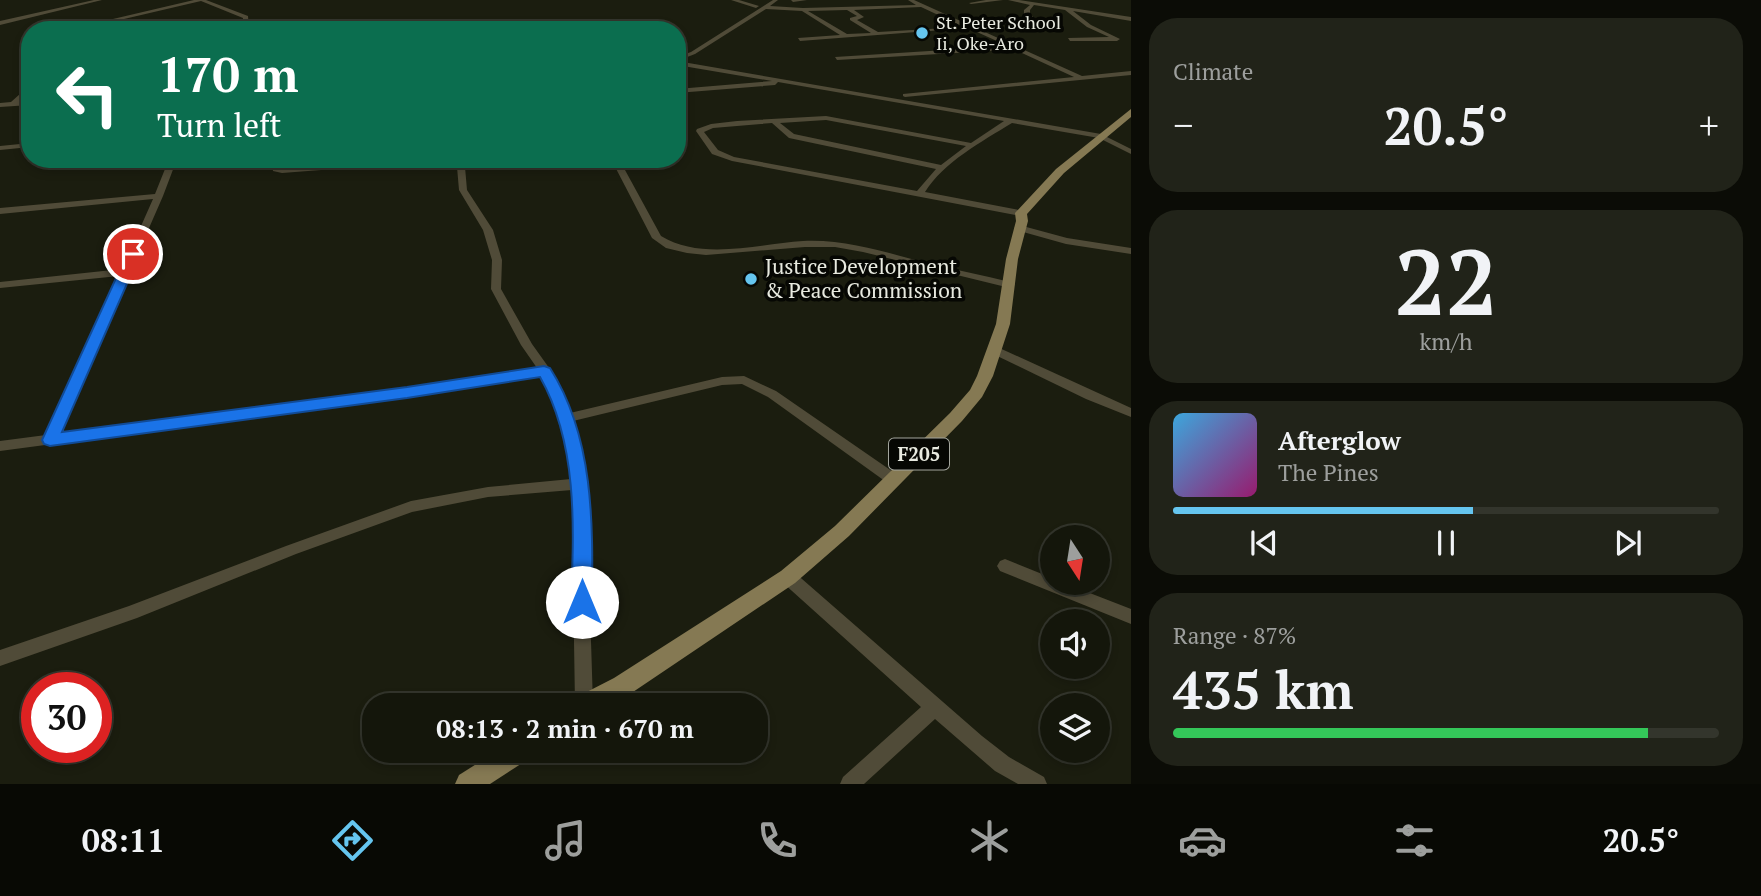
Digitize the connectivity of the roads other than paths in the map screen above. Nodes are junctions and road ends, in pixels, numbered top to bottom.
1 (100, 0) edge
2 (202, 0) edge
3 (733, 0) edge
4 (776, 0) edge
5 (805, 0) edge
6 (832, 0) edge
7 (848, 0) edge
8 (910, 0) edge
9 (1001, 0) edge
10 (1010, 0) edge
11 (793, 1) edge
12 (971, 3) dead end
13 (765, 4) edge
14 (1033, 4) junction
15 (756, 6) junction
16 (923, 6) junction
17 (849, 9) junction
18 (1067, 9) junction
19 (803, 10) junction
20 (1123, 11) dead end
21 (1112, 16) junction
22 (1131, 19) edge
23 (109, 21) edge
24 (246, 21) edge
25 (1032, 21) junction
26 (0, 23) edge
27 (1003, 23) dead end
28 (970, 28) junction
29 (1049, 29) dead end
30 (877, 34) junction
31 (846, 36) junction
32 (800, 39) dead end
33 (1070, 39) dead end
34 (1011, 47) junction
35 (686, 54) edge
36 (686, 56) edge
37 (837, 58) dead end
38 (686, 62) edge
39 (1131, 73) edge
40 (1083, 79) junction
41 (793, 81) junction
42 (686, 90) edge
43 (924, 95) junction
44 (21, 96) edge
45 (874, 96) junction
46 (13, 104) junction
47 (21, 104) edge
48 (0, 105) edge
49 (930, 106) junction
50 (1131, 112) edge
51 (1011, 120) junction
52 (774, 121) junction
53 (1101, 136) junction
54 (971, 145) junction
55 (21, 146) edge
56 (0, 148) edge
57 (1131, 152) edge
58 (170, 168) edge
59 (276, 168) edge
60 (321, 168) edge
61 (461, 168) edge
62 (620, 168) edge
63 (943, 168) junction
64 (920, 193) junction
65 (159, 195) junction
66 (0, 211) edge
67 (1021, 221) junction
68 (1131, 251) edge
69 (125, 272) junction
70 (0, 285) edge
71 (1010, 285) junction
72 (995, 350) junction
73 (544, 371) junction
74 (1131, 413) edge
75 (566, 418) junction
76 (50, 440) junction
77 (0, 446) edge
78 (894, 480) junction
79 (579, 484) junction
80 (1005, 566) dead end
81 (788, 577) junction
82 (1131, 617) edge
83 (0, 658) edge
84 (584, 693) edge
85 (607, 693) edge
86 (935, 707) junction
87 (500, 763) edge
88 (862, 780) edge
89 (468, 784) edge
90 (1037, 784) edge

1 - 26 street
2 - 23 street
2 - 24 street
3 - 15 street
4 - 13 street
5 - 11 street
6 - 7 street
8 - 16 street
9 - 12 street
10 - 14 street
13 - 15 street
13 - 19 street
13 - 36 street
14 - 18 street
14 - 25 street
15 - 35 street
16 - 17 street
16 - 28 street
17 - 19 street
17 - 30 street
18 - 21 street
18 - 33 street
19 - 31 street
20 - 21 street
21 - 22 street
25 - 27 street
25 - 29 street
28 - 30 street
28 - 34 street
30 - 31 street
31 - 32 street
34 - 37 street
34 - 40 street
38 - 41 street
39 - 40 street
40 - 43 street
41 - 42 street
41 - 45 street
43 - 45 street
43 - 49 street
44 - 46 street
45 - 49 street
46 - 47 street
46 - 48 street
49 - 51 street
50 - 53 main road, F205
51 - 53 street
51 - 54 street
52 - 54 street
52 - 63 street
52 - 64 street
53 - 57 street
53 - 67 main road, F205
54 - 63 street
55 - 56 street
58 - 65 street
59 - 60 street
61 - 73 street
62 - 71 street
63 - 64 street
64 - 67 street
65 - 66 street
65 - 69 street
67 - 68 street
67 - 71 main road, F205
69 - 70 street
69 - 76 street
71 - 72 main road, F205
72 - 74 street
72 - 78 main road, F205
73 - 75 street
73 - 76 street
75 - 78 street
75 - 79 street
76 - 77 street
78 - 81 main road, F205
79 - 83 street
79 - 84 street
80 - 82 street
81 - 85 main road, F205
81 - 86 street
86 - 88 street
86 - 90 street
87 - 89 main road

